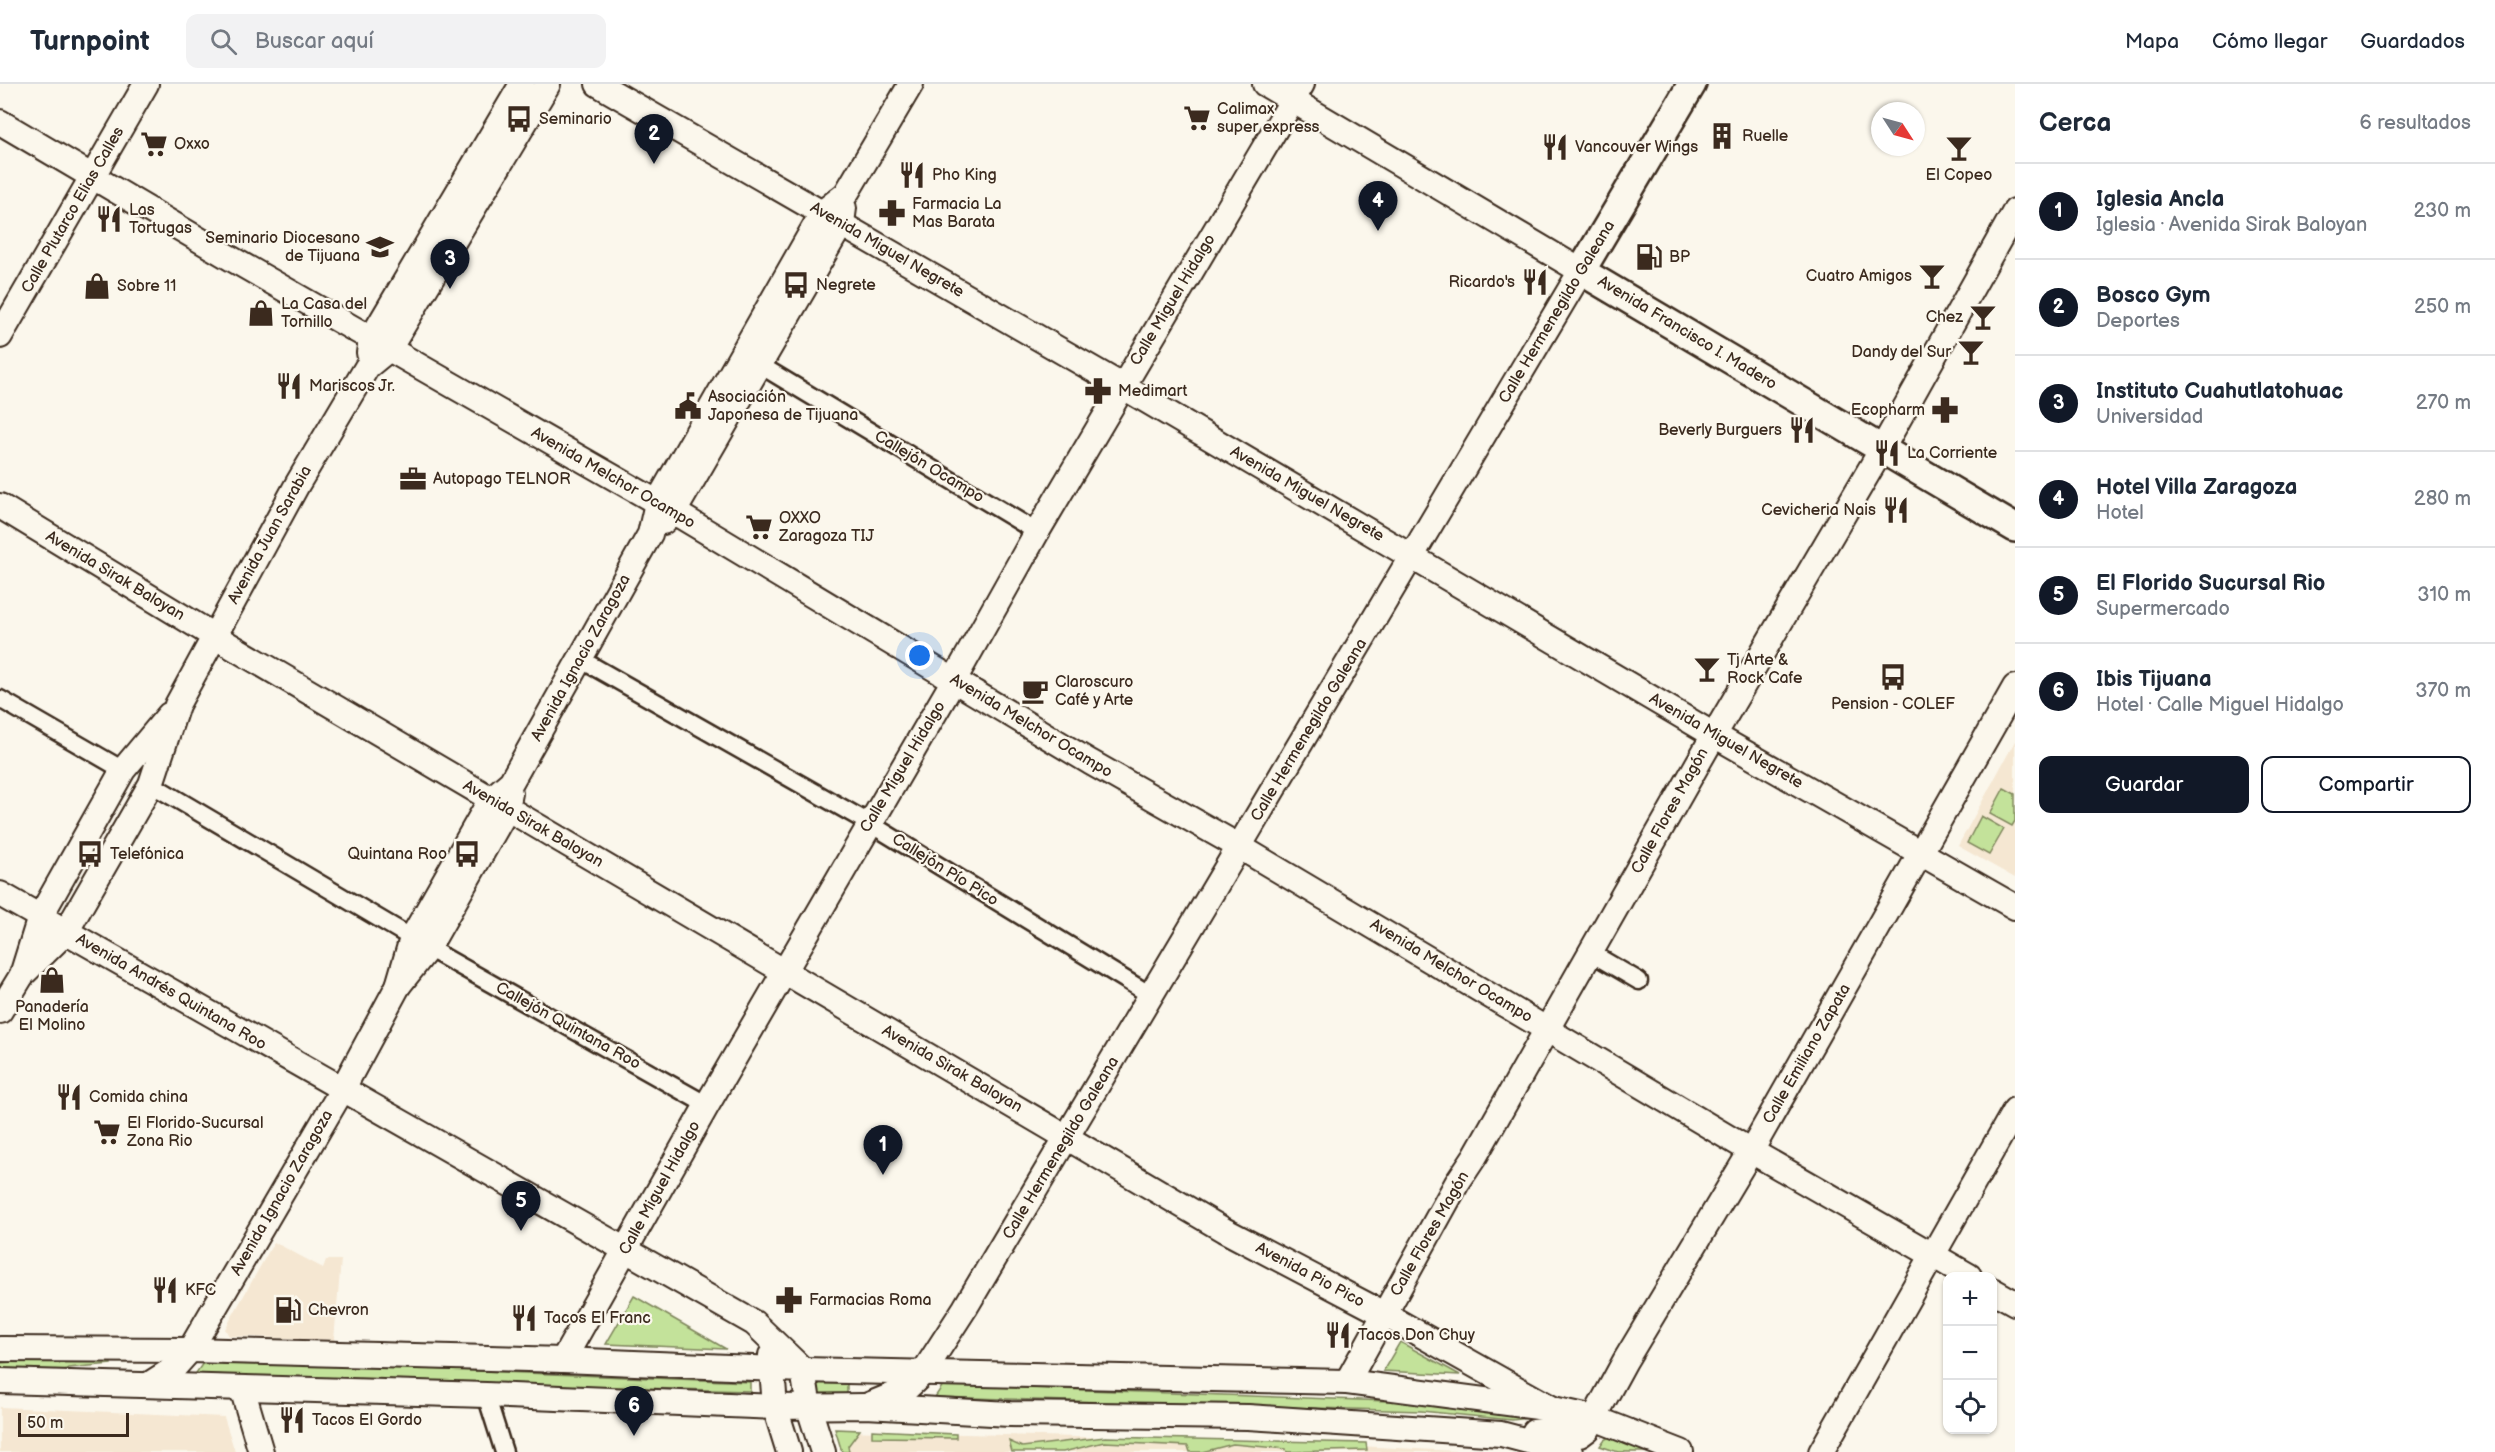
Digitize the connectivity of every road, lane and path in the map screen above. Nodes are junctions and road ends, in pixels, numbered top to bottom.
1 (146, 84) edge
2 (522, 84) edge
3 (548, 84) edge
4 (598, 84) edge
5 (911, 84) edge
6 (1265, 84) edge
7 (1692, 84) edge
8 (1297, 92) edge
9 (0, 122) edge
10 (93, 176) junction
11 (2015, 211) edge
12 (833, 218) junction
13 (1581, 271) junction
14 (0, 336) edge
15 (380, 344) junction
16 (760, 365) junction
17 (1122, 386) junction
18 (1882, 449) junction
19 (0, 506) edge
20 (665, 508) junction
21 (2015, 528) edge
22 (1036, 532) junction
23 (1412, 555) junction
24 (214, 636) junction
25 (580, 659) junction
26 (954, 680) junction
27 (2015, 687) edge
28 (0, 699) edge
29 (177, 705) junction
30 (1713, 735) junction
31 (123, 770) junction
32 (152, 784) junction
33 (499, 804) junction
34 (869, 823) junction
35 (1240, 846) junction
36 (1922, 853) junction
37 (0, 894) edge
38 (2015, 907) edge
39 (40, 917) junction
40 (66, 932) junction
41 (420, 943) junction
42 (1591, 953) junction
43 (784, 970) junction
44 (22, 975) junction
45 (1640, 981) dead end
46 (1152, 996) junction
47 (0, 1011) edge
48 (1547, 1028) junction
49 (342, 1090) junction
50 (707, 1105) junction
51 (2015, 1110) edge
52 (1068, 1137) junction
53 (1751, 1151) junction
54 (626, 1250) junction
55 (1932, 1254) junction
56 (1962, 1272) edge
57 (1997, 1293) edge
58 (2015, 1303) edge
59 (1384, 1314) junction
60 (771, 1338) junction
61 (0, 1349) edge
62 (190, 1350) junction
63 (563, 1360) junction
64 (772, 1369) junction
65 (803, 1370) junction
66 (923, 1373) junction
67 (0, 1381) edge
68 (1347, 1382) junction
69 (148, 1385) junction
70 (243, 1388) junction
71 (486, 1395) junction
72 (866, 1406) junction
73 (775, 1407) junction
74 (809, 1408) junction
75 (1553, 1409) junction
76 (1594, 1418) junction
77 (1501, 1434) junction
78 (1828, 1446) edge
79 (261, 1452) edge
80 (504, 1452) edge
81 (789, 1452) edge
82 (823, 1452) edge
83 (1570, 1452) edge
84 (1681, 1452) edge
85 (1811, 1452) edge

1 - 10 street, Calle Plutarco Elias Calles
2 - 15 street, Avenida Juan Sarabia
3 - 15 street, Avenida Juan Sarabia
4 - 12 street, Avenida Miguel Negrete
5 - 12 street, Avenida Ignacio Zaragoza
6 - 8 street, Avenida Francisco I. Madero
7 - 13 main road, Calle Hermenegildo Galeana
8 - 13 street, Avenida Francisco I. Madero
8 - 17 street, Calle Miguel Hidalgo
9 - 10 street, Avenida Melchor Ocampo
10 - 14 street, Calle Plutarco Elias Calles
10 - 15 street, Avenida Melchor Ocampo
11 - 18 street, Calle Flores Magón
12 - 16 street, Avenida Ignacio Zaragoza
12 - 17 street, Avenida Miguel Negrete
12 - 20 street, Avenida Ignacio Zaragoza
13 - 18 main road, Avenida Francisco I. Madero
13 - 23 street, Calle Hermenegildo Galeana
15 - 20 street, Avenida Melchor Ocampo
15 - 24 street, Avenida Juan Sarabia
16 - 20 street, Avenida Ignacio Zaragoza
16 - 22 street, Callejón Ocampo
17 - 22 street, Calle Miguel Hidalgo
17 - 23 street, Avenida Miguel Negrete
18 - 21 main road, Avenida Francisco I. Madero
18 - 30 street, Calle Flores Magón
19 - 24 street, Avenida Sirak Baloyan
20 - 25 street, Avenida Ignacio Zaragoza
20 - 26 street, Avenida Melchor Ocampo
22 - 26 street, Calle Miguel Hidalgo
23 - 30 street, Avenida Miguel Negrete
23 - 35 street, Calle Hermenegildo Galeana
24 - 29 street, Avenida Juan Sarabia
24 - 33 street, Avenida Sirak Baloyan
25 - 33 street, Avenida Ignacio Zaragoza
25 - 34 street, Callejón Pío Pico
26 - 34 street, Calle Miguel Hidalgo
26 - 35 street, Avenida Melchor Ocampo
27 - 36 street, Calle Emiliano Zapata
28 - 31 street
29 - 31 street, Avenida Juan Sarabia
29 - 32 street, Avenida Juan Sarabia
30 - 36 street, Avenida Miguel Negrete
30 - 42 street, Calle Flores Magón
31 - 39 street, Avenida Juan Sarabia
32 - 40 street, Avenida Juan Sarabia
32 - 41 street, Callejón Quintana Roo
33 - 41 street, Avenida Ignacio Zaragoza
33 - 43 street, Avenida Sirak Baloyan
34 - 43 street, Calle Miguel Hidalgo
34 - 46 street, Callejón Pío Pico
35 - 46 street, Calle Hermenegildo Galeana
35 - 48 street, Avenida Melchor Ocampo
36 - 38 street, Avenida Miguel Negrete
36 - 53 street, Calle Emiliano Zapata
37 - 39 street, Avenida Andrés Quintana Roo
39 - 40 street, Avenida Andrés Quintana Roo
39 - 44 street, Avenida Juan Sarabia
40 - 44 street, Avenida Juan Sarabia
40 - 49 street, Avenida Andrés Quintana Roo
41 - 49 street, Avenida Ignacio Zaragoza
41 - 50 street, Callejón Quintana Roo
42 - 45 street
42 - 48 street, Calle Flores Magón
43 - 50 street, Calle Miguel Hidalgo
43 - 52 street, Avenida Sirak Baloyan
44 - 47 street, Avenida Juan Sarabia
46 - 52 street, Calle Hermenegildo Galeana
48 - 53 street, Avenida Melchor Ocampo
48 - 59 street, Calle Flores Magón
49 - 54 street, Avenida Andrés Quintana Roo
49 - 62 street, Avenida Ignacio Zaragoza
50 - 54 street, Calle Miguel Hidalgo
51 - 55 street
52 - 59 street, Avenida Pio Pico
52 - 66 street, Calle Hermenegildo Galeana
53 - 55 street, Avenida Melchor Ocampo
53 - 76 street, Calle Emiliano Zapata
54 - 60 street, Avenida Andrés Quintana Roo
54 - 63 street, Calle Miguel Hidalgo
55 - 56 street, Avenida Melchor Ocampo
55 - 78 street
57 - 58 street
59 - 68 street, Calle Flores Magón
59 - 75 street, Avenida Pio Pico
60 - 64 street
60 - 65 street, Avenida Andrés Quintana Roo
61 - 62 street
62 - 63 street
62 - 69 street, Avenida Ignacio Zaragoza
63 - 64 street
64 - 65 street
64 - 73 street
65 - 66 street
65 - 74 street
66 - 68 street
66 - 72 street, Calle Hermenegildo Galeana
67 - 69 street
68 - 75 street
69 - 70 street
70 - 71 street
70 - 79 street
71 - 73 street
71 - 80 street
72 - 74 street
72 - 77 street
73 - 74 street
73 - 81 street
74 - 82 street
75 - 76 street
76 - 77 street
76 - 84 street
77 - 83 street
78 - 85 street

